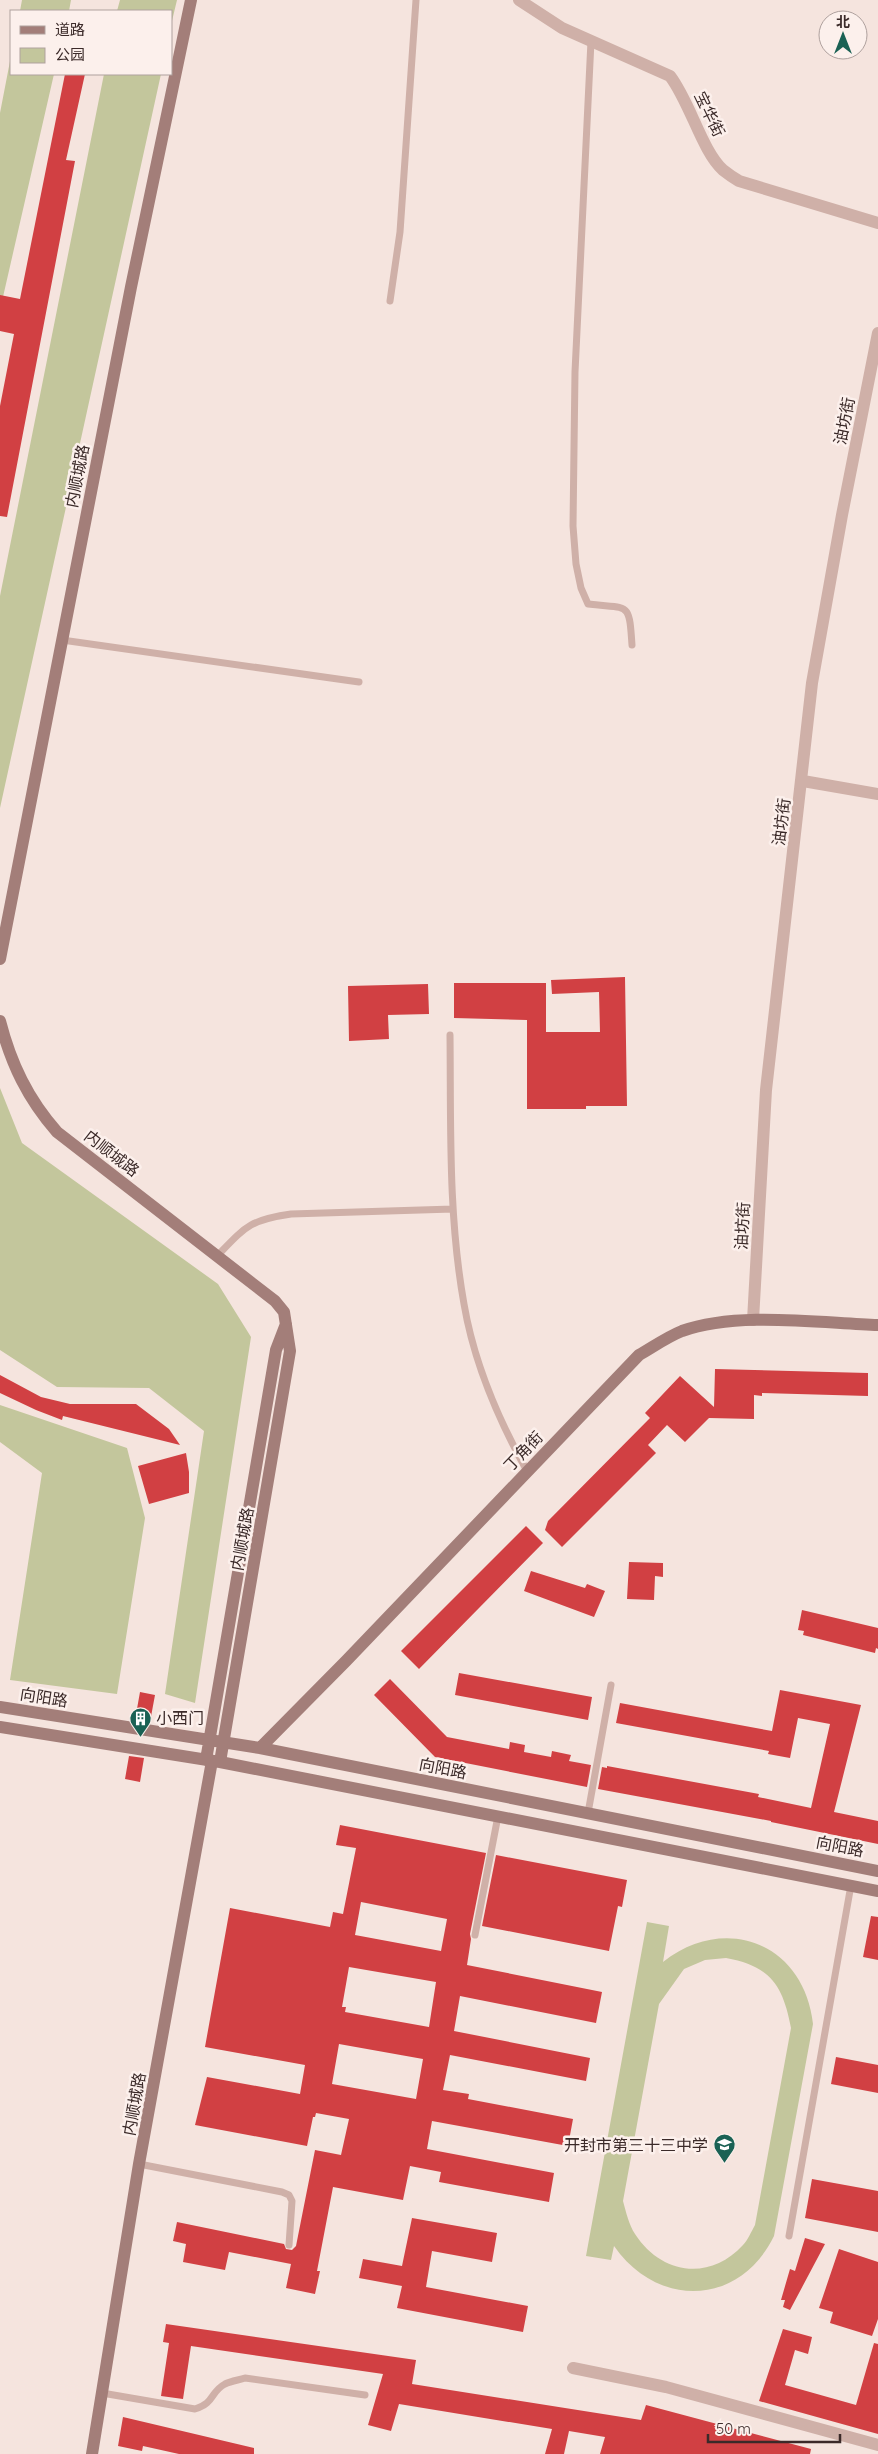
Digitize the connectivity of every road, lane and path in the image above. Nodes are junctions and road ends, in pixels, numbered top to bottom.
1 (192, 0) edge
2 (416, 0) edge
3 (519, 0) edge
4 (591, 41) junction
5 (878, 223) edge
6 (390, 301) dead end
7 (878, 333) edge
8 (876, 353) edge
9 (62, 640) junction
10 (632, 645) dead end
11 (359, 682) dead end
12 (803, 781) junction
13 (878, 794) edge
14 (0, 958) edge
15 (0, 1021) edge
16 (450, 1035) dead end
17 (453, 1209) junction
18 (218, 1255) junction
19 (753, 1320) junction
20 (287, 1322) junction
21 (878, 1325) edge
22 (527, 1470) junction
23 (611, 1685) dead end
24 (0, 1706) edge
25 (0, 1727) edge
26 (210, 1739) junction
27 (224, 1742) junction
28 (260, 1748) junction
29 (213, 1761) junction
30 (588, 1813) junction
31 (498, 1816) junction
32 (878, 1870) edge
33 (851, 1885) junction
34 (878, 1891) edge
35 (475, 1936) dead end
36 (139, 2164) junction
37 (789, 2236) dead end
38 (289, 2245) dead end
39 (573, 2368) dead end
40 (102, 2393) junction
41 (365, 2395) dead end
42 (878, 2446) edge
43 (92, 2454) edge

1 - 9 street, 内顺城路
2 - 6 lane
3 - 4 street, 宝华街
4 - 5 street, 宝华街
4 - 10 lane
7 - 8 street, 油坊街
8 - 12 street, 油坊街
9 - 11 lane
9 - 14 street, 内顺城路
12 - 13 street
12 - 19 street, 油坊街
15 - 18 street, 内顺城路
16 - 17 lane
17 - 18 lane
17 - 22 lane
18 - 20 street, 内顺城路
19 - 21 street, 丁角街
19 - 22 street, 丁角街
20 - 26 street, 内顺城路
20 - 27 street, 内顺城路
22 - 28 street, 丁角街
23 - 30 lane
24 - 26 street, 向阳路
25 - 29 street
26 - 27 street, 向阳路
26 - 29 street, 内顺城路
27 - 28 street, 向阳路
27 - 29 street, 内顺城路
28 - 30 street, 向阳路
29 - 31 street
29 - 36 street, 内顺城路
30 - 32 street, 向阳路
31 - 33 street
31 - 35 lane
33 - 34 street
33 - 37 lane
36 - 38 lane
36 - 40 street, 内顺城路
39 - 42 street
40 - 41 lane
40 - 43 street, 内顺城路

